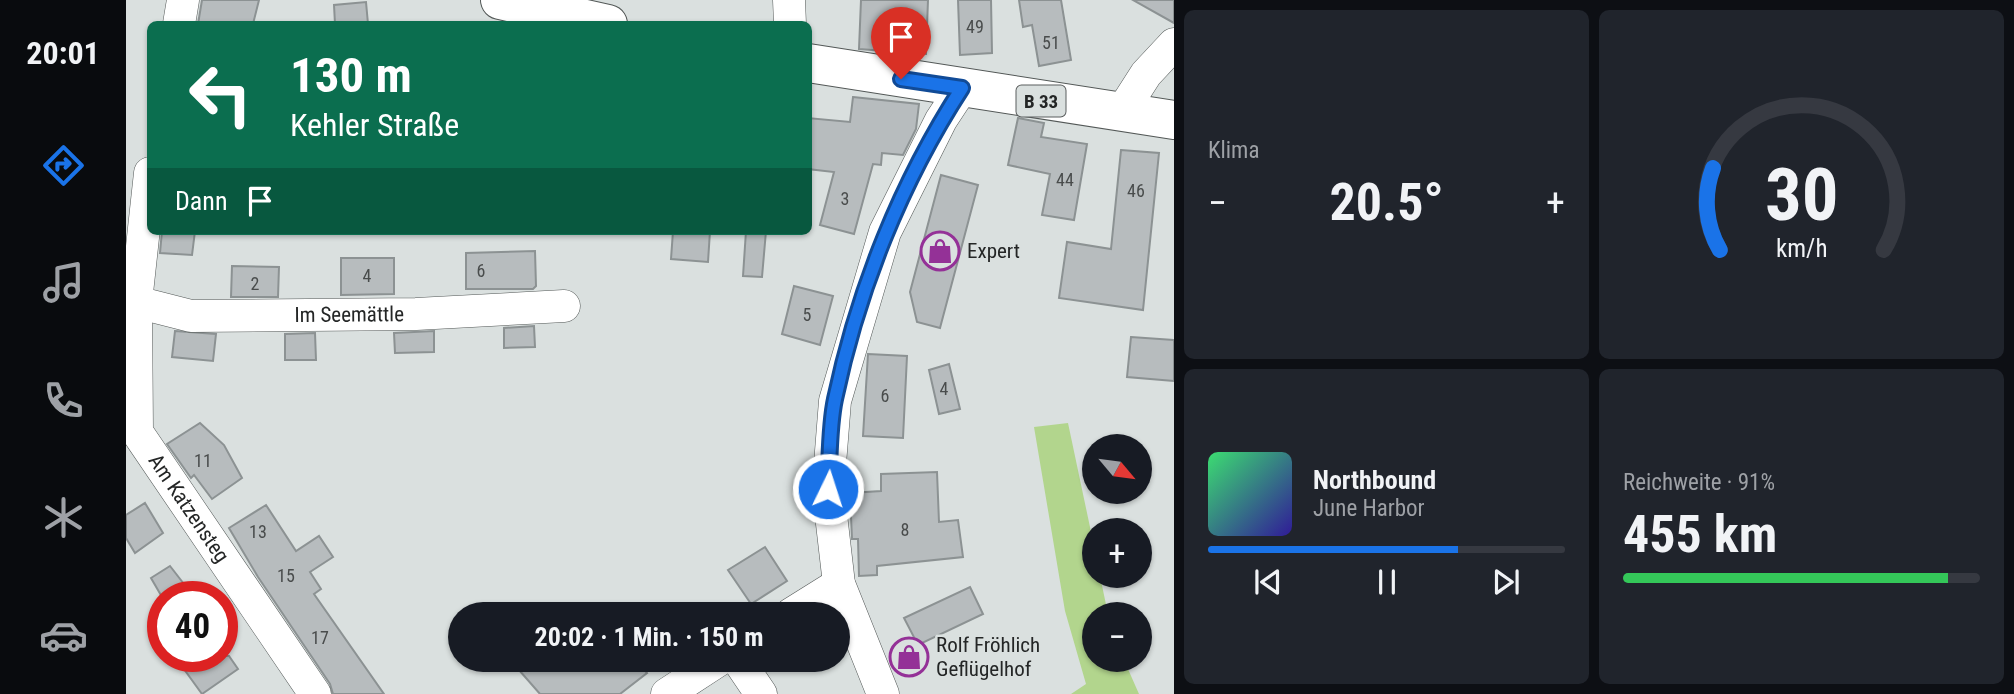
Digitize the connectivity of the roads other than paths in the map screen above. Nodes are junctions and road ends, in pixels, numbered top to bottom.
1 (183, 0) edge
2 (500, 0) edge
3 (789, 0) edge
4 (180, 21) edge
5 (594, 21) edge
6 (790, 21) edge
7 (1174, 44) edge
8 (812, 64) edge
9 (962, 88) junction
10 (1121, 113) junction
11 (1174, 120) edge
12 (147, 201) edge
13 (136, 302) junction
14 (564, 306) dead end
15 (132, 432) edge
16 (839, 584) junction
17 (810, 602) edge
18 (701, 672) edge
19 (746, 672) edge
20 (315, 694) edge
21 (667, 694) edge
22 (761, 694) edge
23 (883, 694) edge

1 - 4 street
2 - 5 main road
3 - 6 street
7 - 10 street
8 - 9 main road, B 33
9 - 10 main road, B 33
9 - 16 street
10 - 11 main road, B 33
12 - 13 street, Am Katzensteg
13 - 14 street, Im Seemättle
13 - 15 street, Am Katzensteg
15 - 20 street, Am Katzensteg
16 - 17 street
16 - 23 street
18 - 21 street
19 - 22 street

